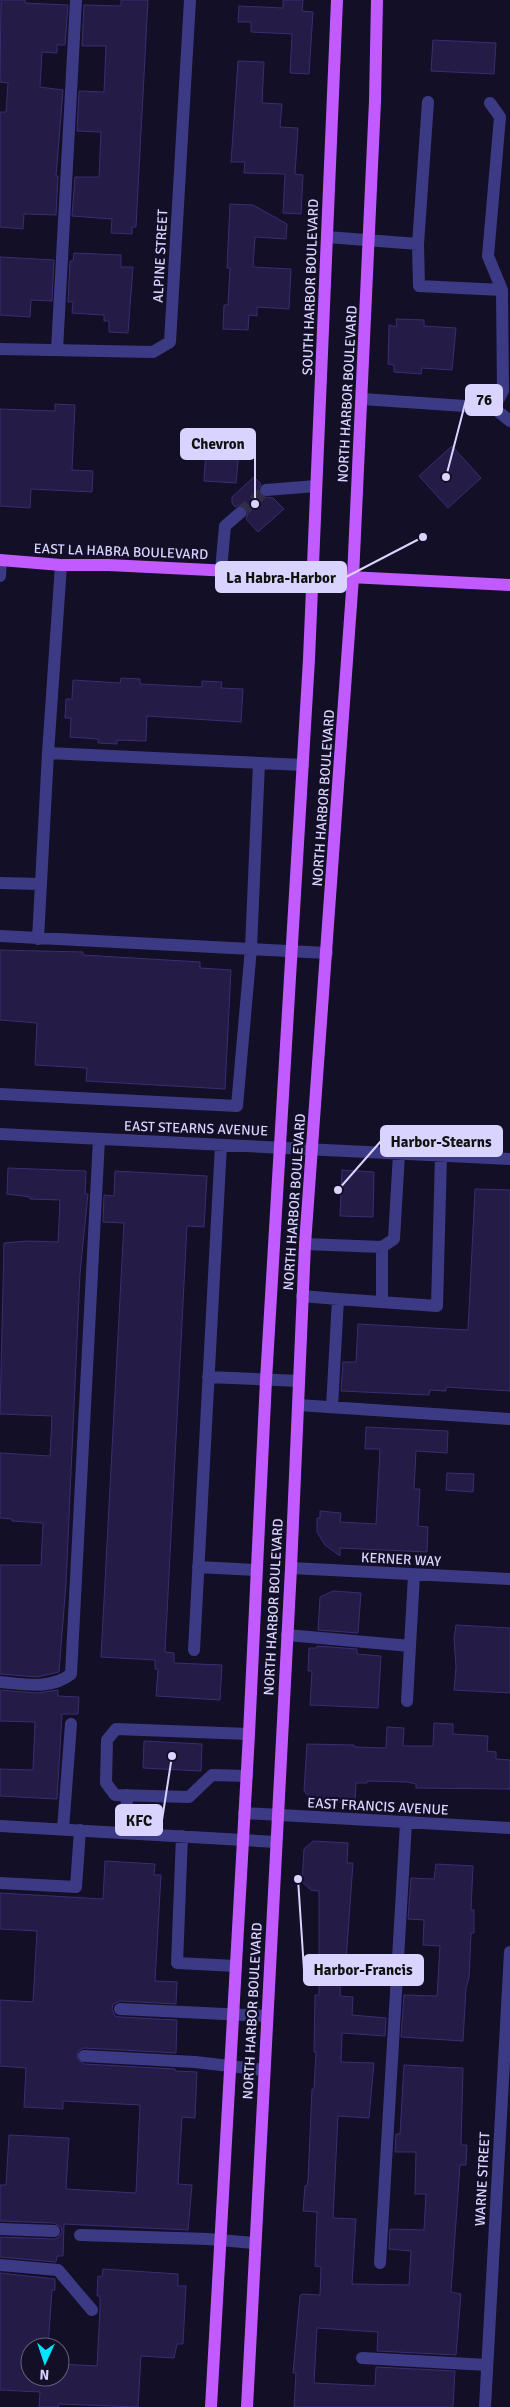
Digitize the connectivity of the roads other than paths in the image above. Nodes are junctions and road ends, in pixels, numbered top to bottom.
1 (76, 0) edge
2 (190, 0) edge
3 (337, 0) edge
4 (377, 0) edge
5 (428, 102) dead end
6 (490, 103) dead end
7 (327, 237) junction
8 (369, 240) junction
9 (418, 244) junction
10 (502, 290) junction
11 (0, 349) edge
12 (57, 350) junction
13 (506, 391) edge
14 (362, 399) junction
15 (494, 408) junction
16 (510, 421) edge
17 (316, 486) junction
18 (266, 490) tunnel mouth
19 (240, 513) tunnel mouth
20 (0, 560) edge
21 (60, 565) junction
22 (221, 570) junction
23 (312, 575) junction
24 (0, 576) edge
25 (353, 577) junction
26 (510, 585) edge
27 (48, 753) junction
28 (259, 763) junction
29 (303, 765) junction
30 (0, 883) edge
31 (40, 884) junction
32 (0, 936) edge
33 (38, 939) junction
34 (251, 948) junction
35 (292, 951) junction
36 (327, 953) junction
37 (0, 1094) edge
38 (0, 1134) edge
39 (99, 1139) junction
40 (221, 1146) junction
41 (280, 1147) junction
42 (312, 1149) junction
43 (399, 1154) junction
44 (441, 1156) junction
45 (510, 1159) edge
46 (306, 1244) junction
47 (382, 1247) junction
48 (302, 1296) junction
49 (338, 1299) junction
50 (382, 1302) junction
51 (208, 1377) junction
52 (266, 1380) junction
53 (299, 1382) junction
54 (298, 1405) junction
55 (332, 1408) junction
56 (510, 1419) edge
57 (198, 1567) junction
58 (291, 1568) junction
59 (256, 1570) junction
60 (414, 1575) junction
61 (510, 1579) edge
62 (287, 1636) junction
63 (410, 1646) junction
64 (194, 1650) dead end
65 (0, 1682) edge
66 (407, 1701) dead end
67 (71, 1724) dead end
68 (249, 1734) junction
69 (247, 1776) junction
70 (127, 1795) junction
71 (244, 1813) junction
72 (278, 1815) junction
73 (406, 1822) junction
74 (0, 1826) edge
75 (510, 1828) edge
76 (62, 1830) junction
77 (80, 1830) junction
78 (126, 1833) junction
79 (182, 1836) junction
80 (243, 1840) junction
81 (276, 1842) junction
82 (0, 1883) edge
83 (510, 1952) edge
84 (236, 1966) junction
85 (120, 2009) dead end
86 (233, 2014) junction
87 (267, 2016) junction
88 (84, 2056) dead end
89 (230, 2066) junction
90 (264, 2070) junction
91 (0, 2229) edge
92 (54, 2231) dead end
93 (80, 2235) dead end
94 (220, 2240) junction
95 (254, 2243) junction
96 (380, 2263) dead end
97 (0, 2265) edge
98 (92, 2310) dead end
99 (362, 2358) dead end
100 (487, 2365) junction
101 (211, 2407) edge
102 (247, 2407) edge
103 (485, 2407) edge

1 - 12 street
2 - 12 street, ALPINE STREET
3 - 7 main road, SOUTH HARBOR BOULEVARD
4 - 8 main road, NORTH HARBOR BOULEVARD
5 - 9 street
6 - 10 street
7 - 8 street
7 - 17 main road, SOUTH HARBOR BOULEVARD
8 - 9 street
8 - 14 main road, NORTH HARBOR BOULEVARD
9 - 10 street
10 - 13 street
11 - 12 street, ALPINE STREET
13 - 15 street
14 - 15 street
14 - 25 main road, NORTH HARBOR BOULEVARD
15 - 16 street
17 - 18 street
17 - 23 main road, SOUTH HARBOR BOULEVARD
19 - 22 street
20 - 21 main road, EAST LA HABRA BOULEVARD
20 - 24 street
21 - 22 main road, EAST LA HABRA BOULEVARD
21 - 27 street
22 - 23 main road, EAST LA HABRA BOULEVARD
23 - 25 main road, EAST LA HABRA BOULEVARD
23 - 29 main road, NORTH HARBOR BOULEVARD
25 - 26 main road, EAST LA HABRA BOULEVARD
25 - 36 main road, NORTH HARBOR BOULEVARD
27 - 28 street
27 - 31 street
28 - 29 street
28 - 34 street
29 - 35 main road, NORTH HARBOR BOULEVARD
30 - 31 street
31 - 33 street
32 - 33 street
33 - 34 street
34 - 35 street
34 - 37 street
35 - 36 street
35 - 41 main road, NORTH HARBOR BOULEVARD
36 - 42 main road, NORTH HARBOR BOULEVARD
38 - 39 street, EAST STEARNS AVENUE
39 - 40 street, EAST STEARNS AVENUE
39 - 65 street
40 - 41 street, EAST STEARNS AVENUE
40 - 51 street
41 - 42 street, EAST STEARNS AVENUE
41 - 52 main road, NORTH HARBOR BOULEVARD
42 - 43 street, EAST STEARNS AVENUE
42 - 46 main road, NORTH HARBOR BOULEVARD
43 - 44 street, EAST STEARNS AVENUE
43 - 47 street
44 - 45 street, EAST STEARNS AVENUE
44 - 50 street
46 - 47 street
46 - 48 main road, NORTH HARBOR BOULEVARD
47 - 50 street
48 - 49 street
48 - 53 main road, NORTH HARBOR BOULEVARD
49 - 50 street
49 - 55 street
51 - 52 street
51 - 57 street
52 - 53 street
52 - 59 main road, NORTH HARBOR BOULEVARD
53 - 54 main road, NORTH HARBOR BOULEVARD
54 - 55 street
54 - 58 main road, NORTH HARBOR BOULEVARD
55 - 56 street
57 - 59 street
57 - 64 street
58 - 60 street, KERNER WAY
58 - 62 main road, NORTH HARBOR BOULEVARD
59 - 68 main road, NORTH HARBOR BOULEVARD
60 - 61 street, KERNER WAY
60 - 63 street
62 - 63 street
62 - 72 main road, NORTH HARBOR BOULEVARD
63 - 66 street
67 - 76 street
68 - 69 main road, NORTH HARBOR BOULEVARD
68 - 70 street
69 - 70 street
69 - 71 main road, NORTH HARBOR BOULEVARD
70 - 78 street
71 - 72 street, EAST FRANCIS AVENUE
71 - 80 main road, NORTH HARBOR BOULEVARD
72 - 73 street, EAST FRANCIS AVENUE
72 - 81 main road, NORTH HARBOR BOULEVARD
73 - 75 street, EAST FRANCIS AVENUE
73 - 96 street
74 - 76 street
76 - 77 street
77 - 78 street
77 - 82 street
78 - 79 street
79 - 80 street
79 - 84 street
80 - 81 street
80 - 84 main road, NORTH HARBOR BOULEVARD
81 - 87 main road, NORTH HARBOR BOULEVARD
83 - 100 street, WARNE STREET
84 - 86 main road, NORTH HARBOR BOULEVARD
85 - 86 street
86 - 87 street
86 - 89 main road, NORTH HARBOR BOULEVARD
87 - 90 main road, NORTH HARBOR BOULEVARD
88 - 89 street
89 - 90 street
89 - 94 main road, NORTH HARBOR BOULEVARD
90 - 95 main road, NORTH HARBOR BOULEVARD
91 - 92 street
93 - 94 street
94 - 95 street
94 - 101 main road, NORTH HARBOR BOULEVARD
95 - 102 main road, NORTH HARBOR BOULEVARD
97 - 98 street
99 - 100 street
100 - 103 street, WARNE STREET

